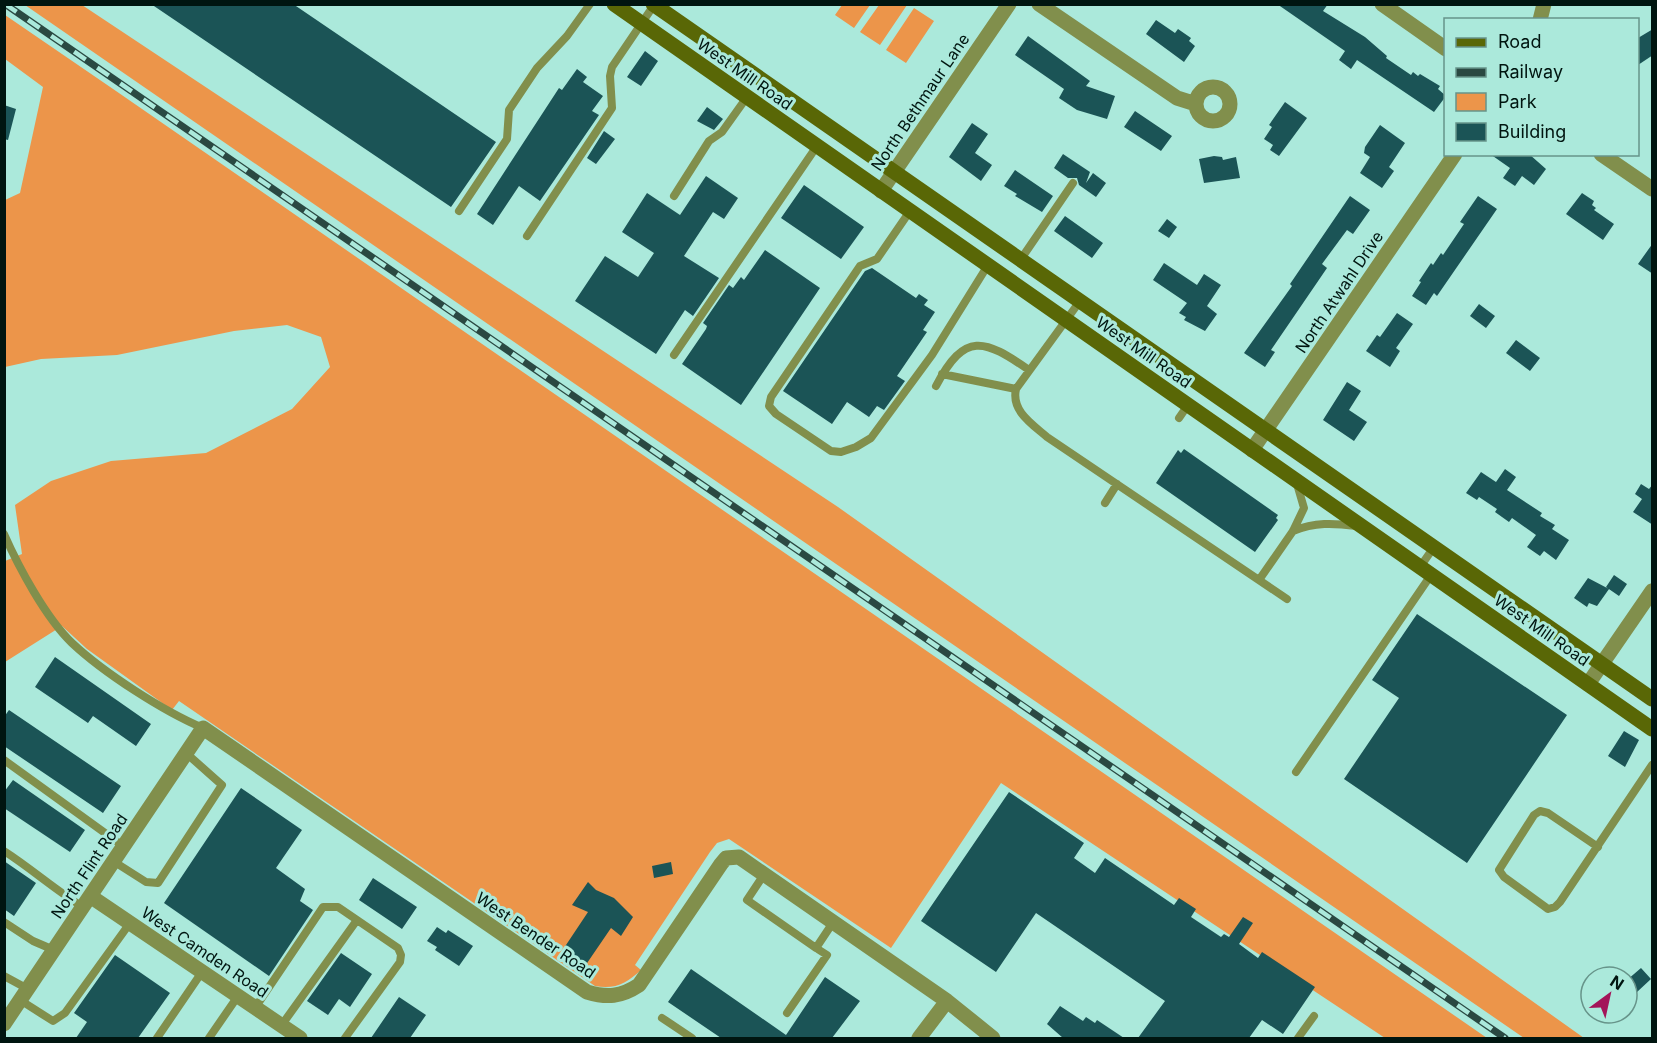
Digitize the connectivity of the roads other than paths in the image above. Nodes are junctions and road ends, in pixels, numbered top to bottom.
1 (590, 4) edge
2 (614, 4) edge
3 (1010, 4) edge
4 (1039, 4) edge
5 (1382, 4) edge
6 (653, 5) edge
7 (641, 23) junction
8 (1444, 48) edge
9 (747, 97) junction
10 (1196, 104) dead end
11 (817, 146) junction
12 (1454, 156) edge
13 (1604, 156) edge
14 (895, 171) junction
15 (1074, 183) dead end
16 (1653, 189) edge
17 (881, 191) junction
18 (674, 196) dead end
19 (459, 211) dead end
20 (910, 211) junction
21 (526, 236) dead end
22 (1021, 259) junction
23 (988, 266) junction
24 (1080, 300) junction
25 (1066, 320) junction
26 (675, 355) dead end
27 (1029, 370) junction
28 (942, 374) junction
29 (936, 386) dead end
30 (1016, 389) junction
31 (1188, 405) junction
32 (1179, 418) dead end
33 (1266, 429) junction
34 (1252, 450) junction
35 (1296, 481) junction
36 (1117, 484) junction
37 (1105, 503) dead end
38 (1361, 526) junction
39 (1293, 531) junction
40 (4, 534) edge
41 (1434, 547) junction
42 (1426, 571) junction
43 (1259, 580) junction
44 (1653, 591) edge
45 (1287, 599) dead end
46 (1601, 663) junction
47 (1587, 684) junction
48 (1653, 699) edge
49 (203, 728) junction
50 (1653, 729) edge
51 (186, 753) junction
52 (4, 760) edge
53 (1653, 765) edge
54 (1296, 772) dead end
55 (123, 846) junction
56 (1598, 846) junction
57 (4, 851) edge
58 (113, 861) junction
59 (765, 873) junction
60 (87, 901) junction
61 (834, 921) junction
62 (4, 922) edge
63 (130, 923) junction
64 (353, 923) junction
65 (816, 948) junction
66 (54, 950) junction
67 (202, 972) junction
68 (4, 976) edge
69 (24, 995) junction
70 (238, 996) junction
71 (947, 1001) junction
72 (255, 1008) junction
73 (788, 1013) dead end
74 (1314, 1016) dead end
75 (662, 1018) dead end
76 (4, 1024) edge
77 (281, 1026) junction
78 (157, 1038) edge
79 (209, 1038) edge
80 (300, 1038) edge
81 (345, 1038) edge
82 (692, 1038) edge
83 (919, 1038) edge
84 (993, 1038) edge
85 (1299, 1038) edge

1 - 19 lane
2 - 7 main road, West Mill Road
3 - 14 street, North Bethmaur Lane
4 - 10 street
5 - 8 street
6 - 7 lane
6 - 14 main road, West Mill Road
7 - 9 main road, West Mill Road
7 - 21 lane
9 - 11 main road, West Mill Road
9 - 18 lane
11 - 17 main road, West Mill Road
11 - 26 lane
12 - 33 street, North Atwahl Drive
13 - 16 street
14 - 17 street, North Bethmaur Lane
14 - 22 main road, West Mill Road
15 - 22 lane
17 - 20 main road, West Mill Road
20 - 23 main road, West Mill Road
20 - 23 lane
22 - 24 main road, West Mill Road
23 - 25 main road, West Mill Road
24 - 25 lane
24 - 33 main road, West Mill Road
25 - 27 lane
25 - 31 main road, West Mill Road
27 - 28 lane
27 - 30 lane
28 - 29 lane
28 - 30 lane
30 - 36 lane
31 - 32 lane
31 - 34 main road, West Mill Road
33 - 34 street, North Atwahl Drive
33 - 41 main road, West Mill Road
34 - 35 main road, West Mill Road
35 - 38 main road, West Mill Road
35 - 39 lane
36 - 37 lane
36 - 43 lane
38 - 39 lane
38 - 42 main road, West Mill Road
39 - 43 lane
40 - 49 lane
41 - 42 lane
41 - 46 main road, West Mill Road
42 - 47 main road, West Mill Road
42 - 54 lane
43 - 45 lane
44 - 46 street
46 - 47 street
46 - 48 main road, West Mill Road
47 - 50 main road, West Mill Road
49 - 51 street, North Flint Road
49 - 59 street, West Bender Road
51 - 55 street, North Flint Road
51 - 58 lane
52 - 55 lane
53 - 56 lane
55 - 58 street, North Flint Road
56 - 56 lane
57 - 60 lane
58 - 60 street, North Flint Road
59 - 61 street, West Bender Road
59 - 65 lane
60 - 63 street, West Camden Road
60 - 66 street, North Flint Road
61 - 65 lane
61 - 71 street, West Bender Road
62 - 66 lane
63 - 67 street, West Camden Road
63 - 69 lane
64 - 72 lane
64 - 77 lane
64 - 81 lane
65 - 73 lane
66 - 69 street, North Flint Road
67 - 70 street, West Camden Road
67 - 78 lane
68 - 69 lane
69 - 76 street, North Flint Road
70 - 72 street, West Camden Road
70 - 79 lane
71 - 83 street
71 - 84 street, West Bender Road
72 - 77 street, West Camden Road
74 - 85 lane
75 - 82 lane
77 - 80 street, West Camden Road

